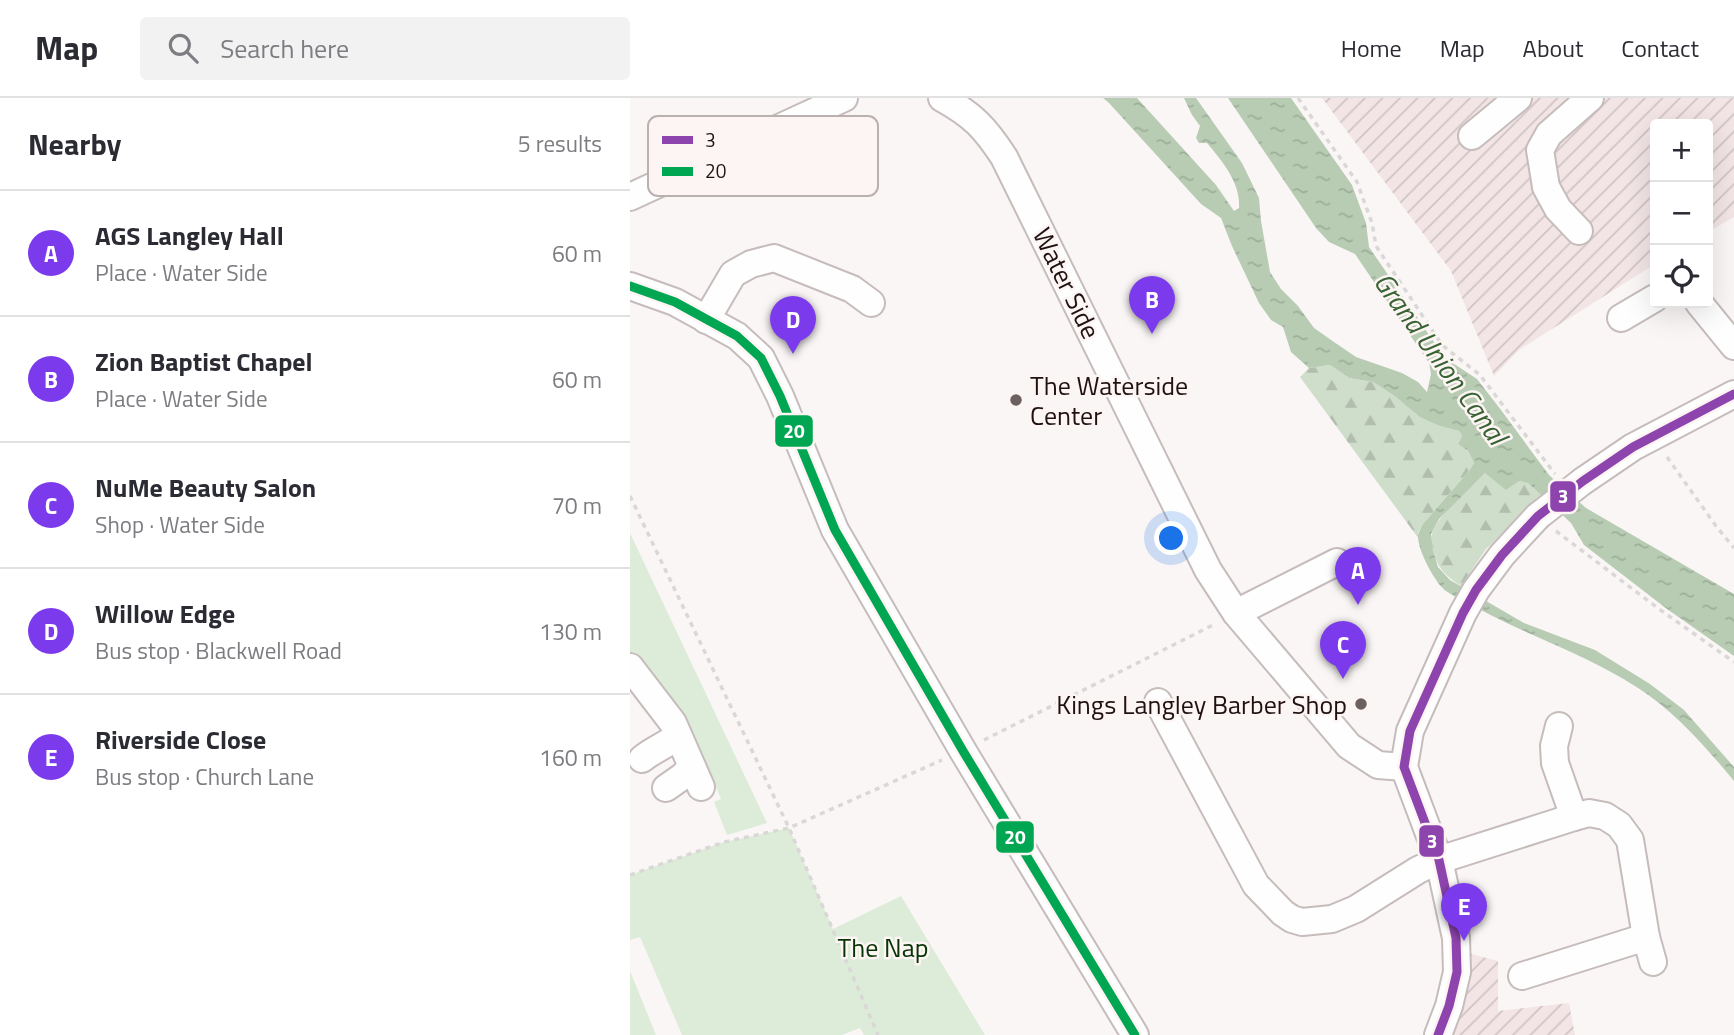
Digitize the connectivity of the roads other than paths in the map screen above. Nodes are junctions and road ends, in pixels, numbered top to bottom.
1 (844, 98) edge
2 (942, 98) edge
3 (1518, 98) edge
4 (1590, 98) edge
5 (805, 116) edge
6 (1472, 136) dead end
7 (648, 189) edge
8 (630, 197) edge
9 (1579, 231) dead end
10 (630, 286) edge
11 (1650, 301) edge
12 (871, 303) dead end
13 (1703, 308) edge
14 (1622, 318) dead end
15 (706, 320) junction
16 (1734, 346) edge
17 (1734, 394) edge
18 (1337, 562) dead end
19 (1236, 613) junction
20 (630, 667) edge
21 (1158, 702) dead end
22 (1559, 726) dead end
23 (678, 736) junction
24 (642, 759) dead end
25 (1404, 767) junction
26 (666, 788) dead end
27 (1574, 817) junction
28 (1439, 860) junction
29 (1522, 976) dead end
30 (1135, 1035) edge
31 (1438, 1035) edge

1 - 5 street
2 - 19 street, Water Side
3 - 6 street
4 - 9 street
7 - 8 street
10 - 15 street
11 - 14 street
12 - 15 street
13 - 16 street
15 - 30 street
17 - 25 street, bridge
18 - 19 street
19 - 25 street, Water Side
20 - 23 street
21 - 28 street
22 - 27 street
23 - 24 street
23 - 26 street
25 - 28 street
27 - 28 street
27 - 29 street
28 - 31 street

